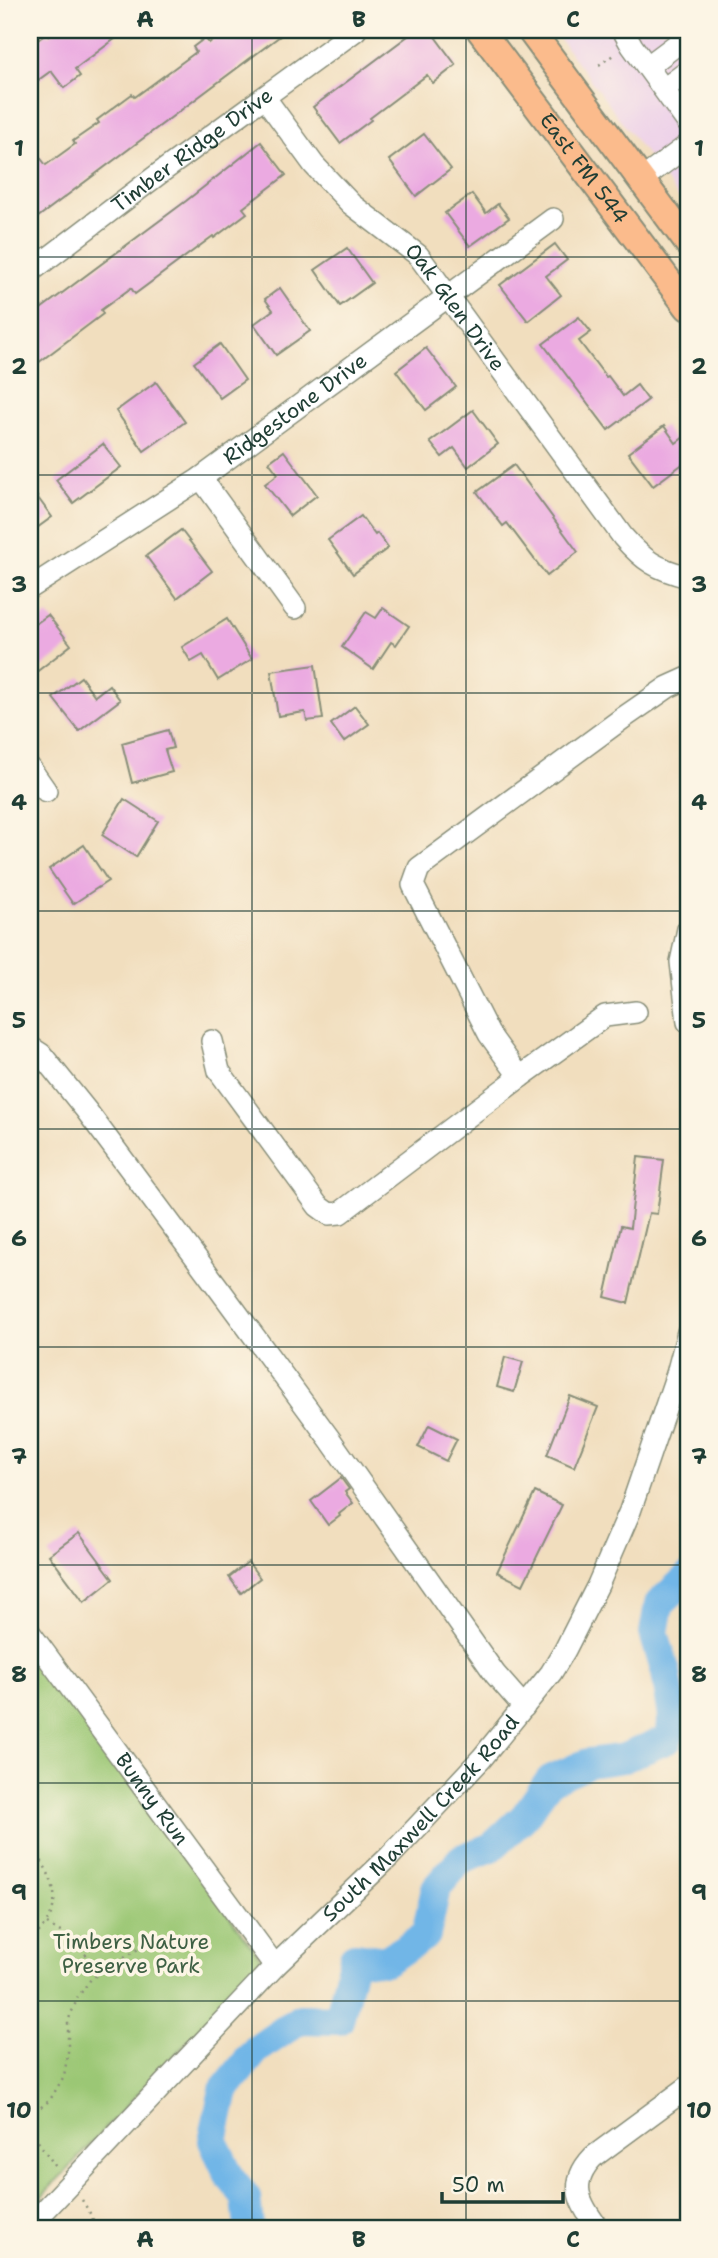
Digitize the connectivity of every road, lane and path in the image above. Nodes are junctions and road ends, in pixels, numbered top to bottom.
1 (356, 30) edge
2 (480, 30) edge
3 (530, 30) edge
4 (688, 36) edge
5 (621, 40) edge
6 (599, 65) dead end
7 (648, 66) junction
8 (688, 71) edge
9 (664, 89) junction
10 (265, 98) junction
11 (688, 123) edge
12 (688, 145) edge
13 (641, 180) junction
14 (553, 219) dead end
15 (688, 243) edge
16 (30, 272) edge
17 (448, 296) junction
18 (688, 307) edge
19 (201, 478) junction
20 (688, 576) edge
21 (30, 588) edge
22 (295, 608) dead end
23 (688, 678) edge
24 (30, 768) edge
25 (47, 790) dead end
26 (688, 929) edge
27 (636, 1012) dead end
28 (688, 1022) edge
29 (212, 1041) dead end
30 (30, 1047) edge
31 (520, 1077) junction
32 (688, 1332) edge
33 (30, 1633) edge
34 (524, 1707) junction
35 (30, 1843) edge
36 (47, 1924) junction
37 (30, 1941) edge
38 (146, 1944) dead end
39 (275, 1966) junction
40 (101, 1973) junction
41 (688, 2087) edge
42 (30, 2116) edge
43 (30, 2130) edge
44 (68, 2184) junction
45 (30, 2226) edge
46 (96, 2228) edge
47 (598, 2228) edge

1 - 10 street, Timber Ridge Drive
2 - 18 main road, East FM 544
3 - 13 main road, East FM 544
4 - 7 street
5 - 6 path
5 - 7 street
7 - 9 street
8 - 9 street
9 - 11 street
10 - 16 street, Timber Ridge Drive
10 - 17 street, Oak Glen Drive
12 - 13 street
13 - 15 main road, East FM 544
14 - 17 street, Ridgestone Drive
17 - 19 street, Ridgestone Drive
17 - 20 street, Oak Glen Drive
19 - 21 street, Ridgestone Drive
19 - 22 street
23 - 31 street
24 - 25 street
26 - 28 street
27 - 31 street
29 - 31 street
30 - 34 street
32 - 34 street, South Maxwell Creek Road
33 - 39 street, Bunny Run
34 - 39 street, South Maxwell Creek Road
35 - 36 path
36 - 37 path
36 - 40 path
38 - 40 path
39 - 44 street, South Maxwell Creek Road
40 - 42 path
41 - 47 street
43 - 44 path
44 - 45 street, South Maxwell Creek Road
44 - 46 path

